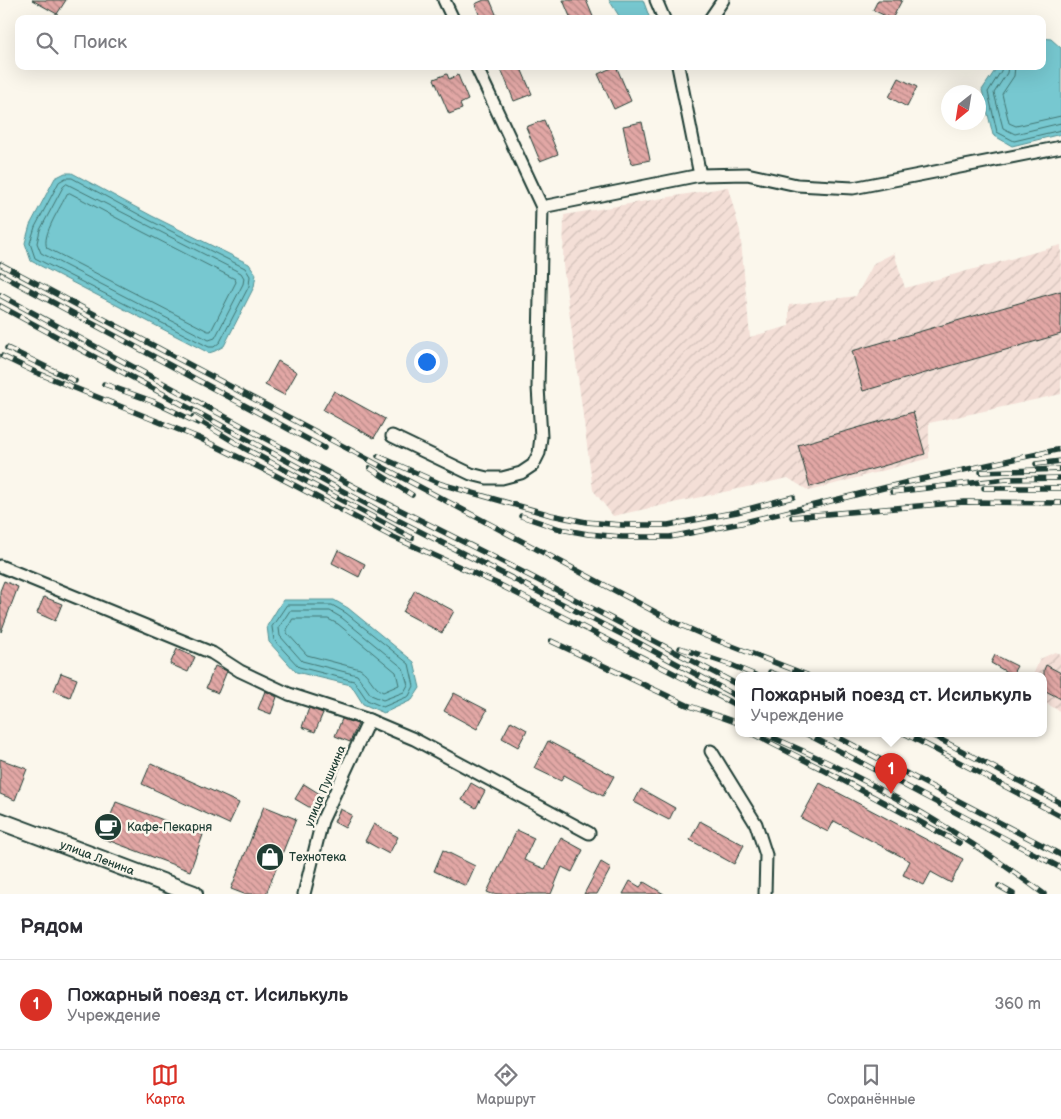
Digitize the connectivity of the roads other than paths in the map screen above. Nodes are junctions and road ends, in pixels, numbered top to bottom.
1 (444, 0) edge
2 (656, 0) edge
3 (723, 0) edge
4 (451, 15) edge
5 (662, 15) edge
6 (713, 15) edge
7 (478, 70) edge
8 (679, 70) edge
9 (1061, 147) edge
10 (700, 175) junction
11 (542, 207) junction
12 (392, 436) dead end
13 (0, 566) edge
14 (369, 720) junction
15 (711, 751) dead end
16 (0, 821) edge
17 (588, 833) dead end
18 (194, 894) edge
19 (304, 894) edge
20 (765, 894) edge

1 - 4 street
2 - 5 street
3 - 6 street
7 - 11 street
8 - 10 street
9 - 10 street
10 - 11 street
11 - 12 street
13 - 14 street
14 - 17 street
14 - 19 street, улица Пушкина
15 - 20 street
16 - 18 street, улица Ленина

